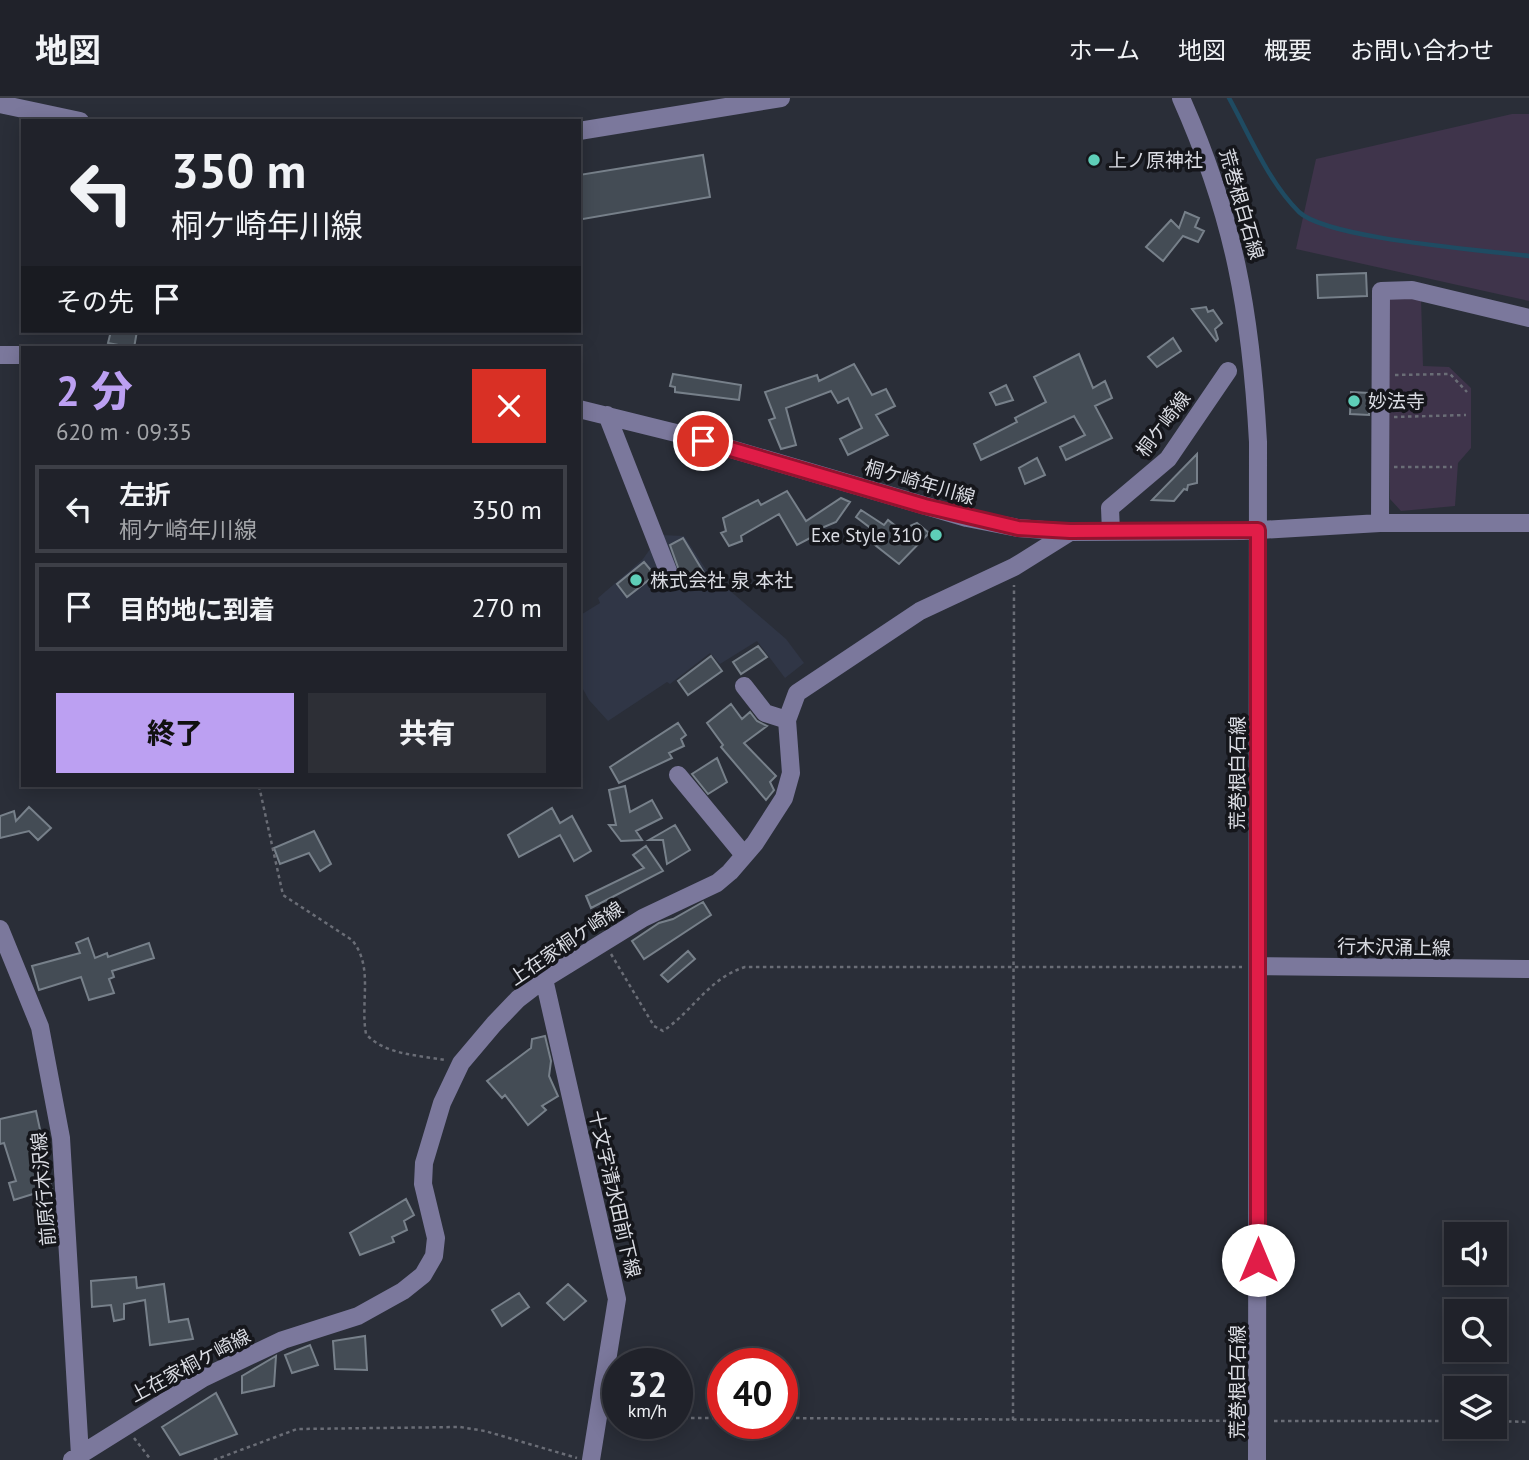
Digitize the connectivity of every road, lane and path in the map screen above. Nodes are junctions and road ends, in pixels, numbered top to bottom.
1 (781, 98) edge
2 (1181, 98) edge
3 (0, 104) edge
4 (71, 119) edge
5 (581, 131) edge
6 (1529, 318) edge
7 (0, 355) edge
8 (21, 355) edge
9 (1228, 371) dead end
10 (1381, 375) junction
11 (1467, 392) dead end
12 (581, 409) edge
13 (607, 415) junction
14 (1466, 415) dead end
15 (1381, 418) junction
16 (1381, 467) junction
17 (1452, 467) dead end
18 (1380, 523) junction
19 (1529, 523) edge
20 (1258, 530) junction
21 (1070, 531) junction
22 (1111, 531) junction
23 (1014, 567) junction
24 (670, 576) dead end
25 (744, 687) dead end
26 (787, 720) junction
27 (678, 775) dead end
28 (259, 787) edge
29 (744, 855) junction
30 (0, 929) edge
31 (604, 942) junction
32 (1258, 966) junction
33 (1015, 967) junction
34 (1529, 969) edge
35 (544, 979) junction
36 (461, 1063) junction
37 (798, 1418) edge
38 (1013, 1420) junction
39 (1258, 1421) junction
40 (1444, 1421) edge
41 (1507, 1422) edge
42 (1529, 1422) edge
43 (124, 1425) junction
44 (76, 1457) edge
45 (151, 1460) edge
46 (214, 1460) edge
47 (584, 1460) edge
48 (592, 1460) edge
49 (1257, 1460) edge

1 - 5 street
2 - 20 street, 荒巻根白石線
3 - 4 street
6 - 10 street
7 - 8 street
9 - 22 street, 桐ケ崎線
10 - 11 path
10 - 15 street
12 - 13 street, 桐ケ崎年川線
13 - 21 street, 桐ケ崎年川線
13 - 24 street
14 - 15 path
15 - 16 street
16 - 17 path
16 - 18 street
18 - 19 street, 桐ケ崎年川線
18 - 20 street, 桐ケ崎年川線
20 - 22 street, 桐ケ崎年川線
20 - 32 street, 荒巻根白石線
21 - 22 street, 桐ケ崎年川線
21 - 23 street
23 - 26 street
23 - 33 path
25 - 26 street
26 - 29 street, 上在家桐ケ崎線
27 - 29 street
28 - 36 path
29 - 31 street, 上在家桐ケ崎線
30 - 44 street, 前原行木沢線
31 - 33 path
31 - 35 street, 上在家桐ケ崎線
32 - 33 path
32 - 34 street, 行木沢涌上線
32 - 39 street, 荒巻根白石線
33 - 38 path
35 - 36 street, 上在家桐ケ崎線
35 - 48 street, 十文字清水田前下線
36 - 43 street, 上在家桐ケ崎線
37 - 38 path
38 - 39 path
39 - 40 path
39 - 49 street, 荒巻根白石線
41 - 42 path
43 - 44 street, 上在家桐ケ崎線
43 - 45 path
46 - 47 path

